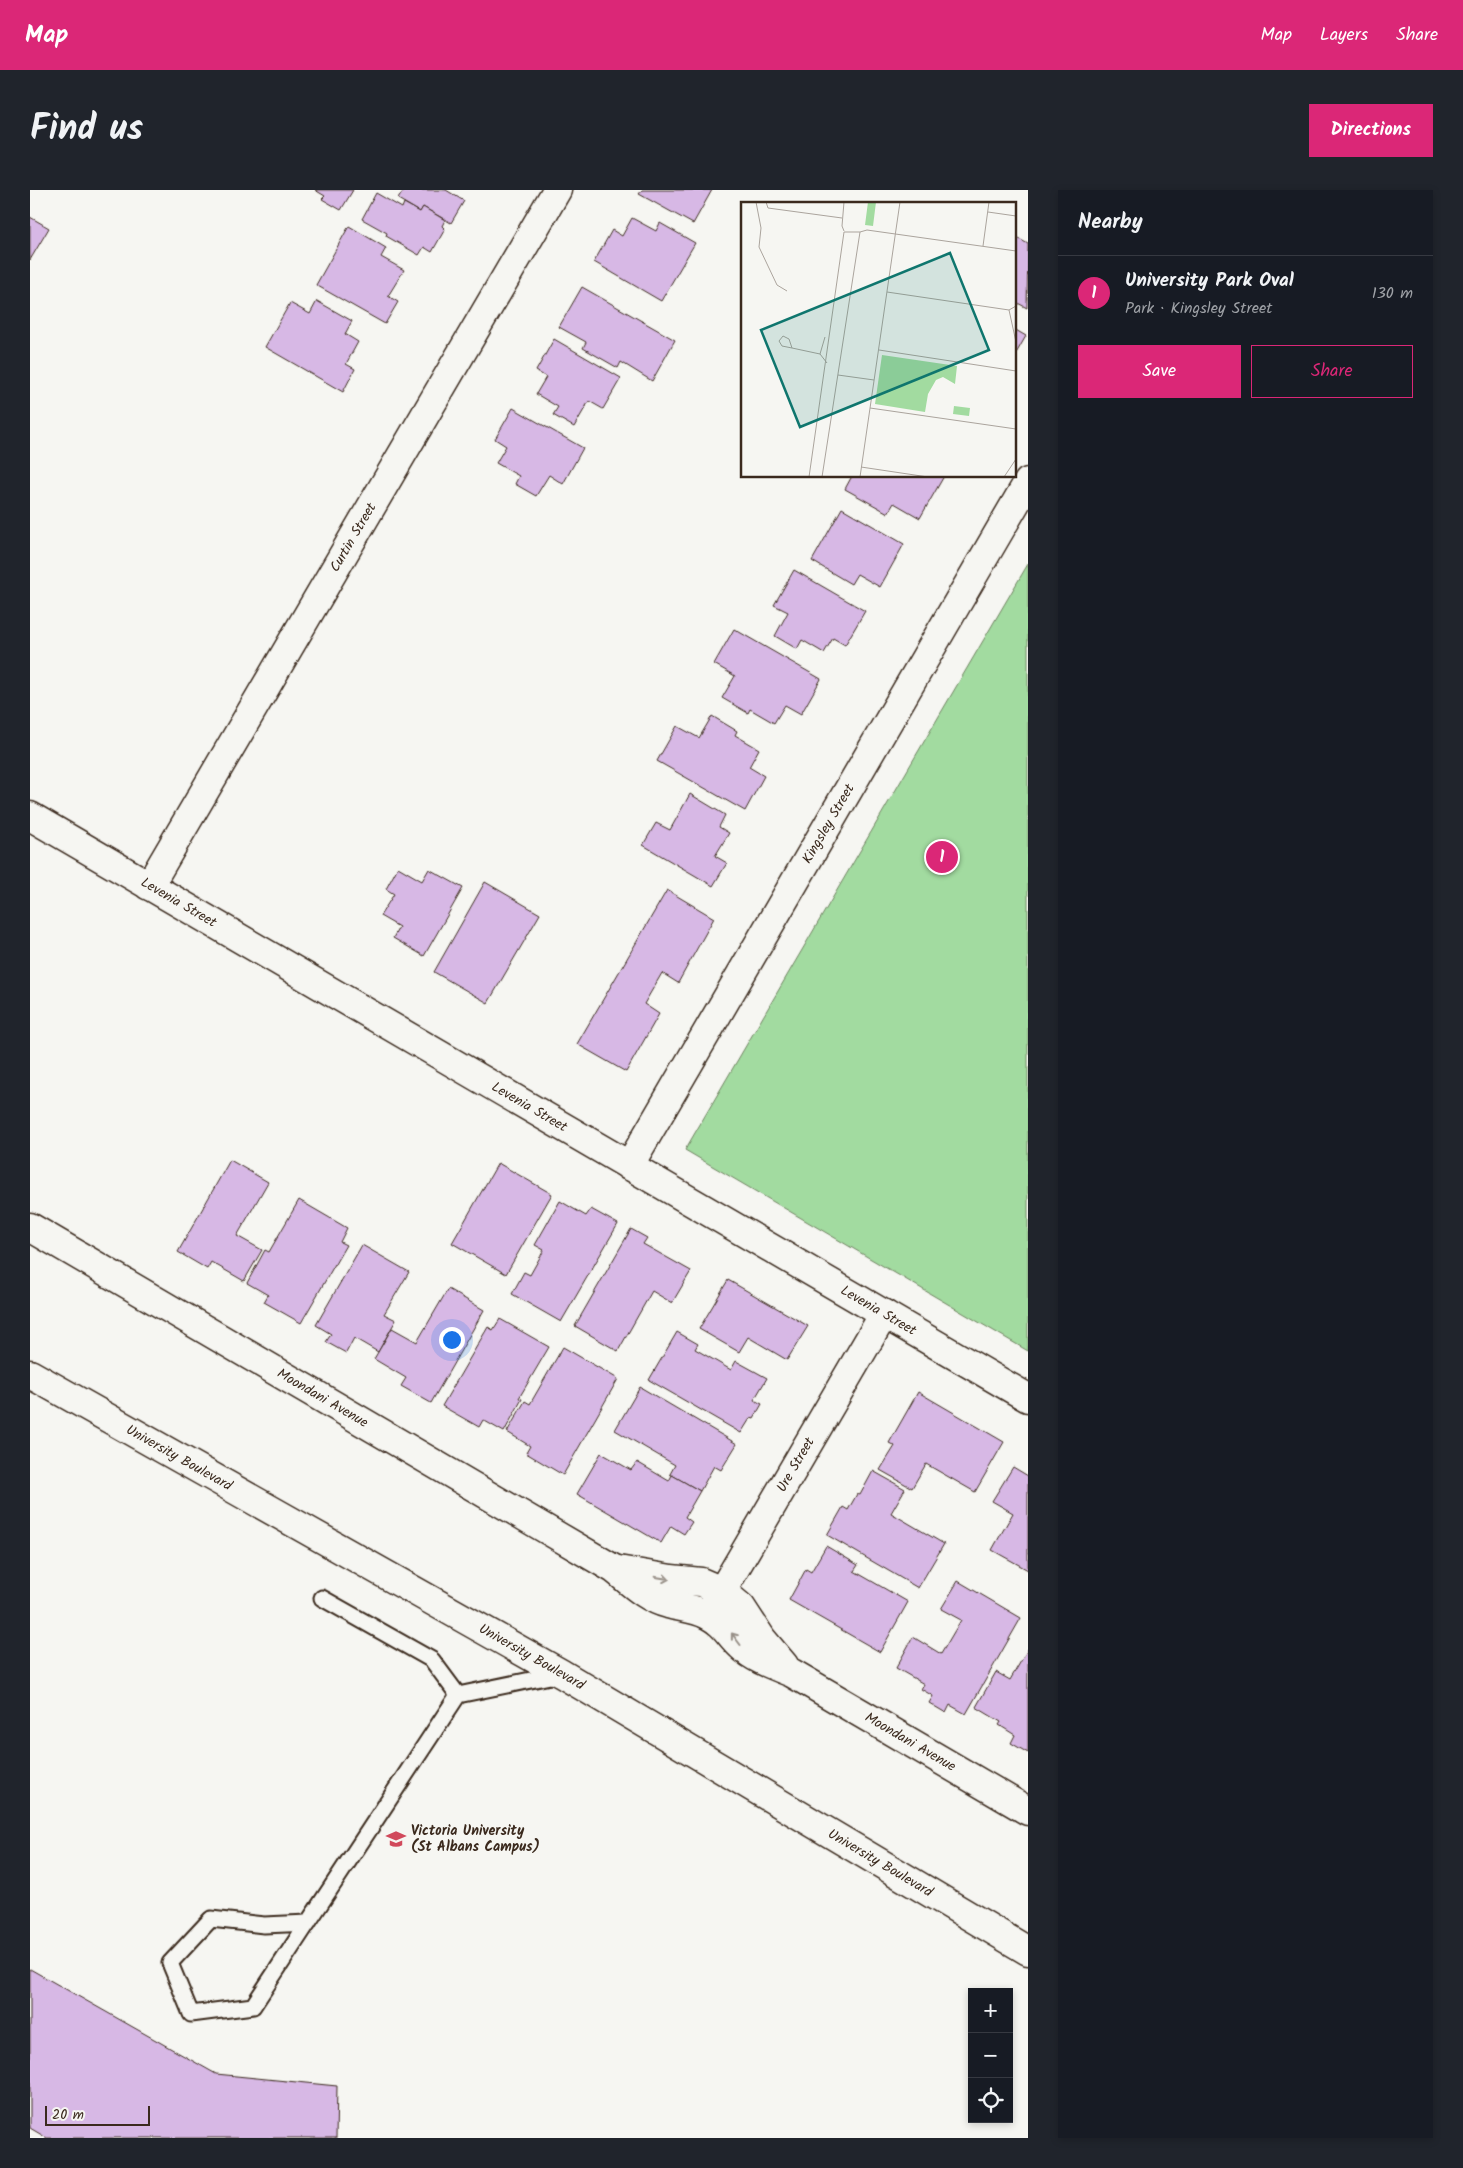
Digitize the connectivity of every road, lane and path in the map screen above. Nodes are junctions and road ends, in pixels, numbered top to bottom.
1 (557, 190) edge
2 (1028, 482) edge
3 (30, 816) edge
4 (149, 886) junction
5 (629, 1166) junction
6 (30, 1227) edge
7 (884, 1314) junction
8 (30, 1374) edge
9 (1028, 1398) edge
10 (614, 1569) junction
11 (722, 1591) junction
12 (322, 1598) dead end
13 (708, 1615) junction
14 (792, 1673) junction
15 (562, 1674) junction
16 (458, 1695) junction
17 (1028, 1811) edge
18 (308, 1922) junction
19 (1028, 1951) edge

1 - 4 street, Curtin Street
2 - 5 street, Kingsley Street
3 - 4 street, Levenia Street
4 - 5 street, Levenia Street
5 - 7 street, Levenia Street
6 - 10 street, Moondani Avenue
7 - 9 street, Levenia Street
7 - 11 street, Ure Street
8 - 15 street, University Boulevard
10 -> 11 street, Moondani Avenue
10 - 13 street, Moondani Avenue
11 - 13 street, Ure Street
11 - 14 street, Moondani Avenue
12 - 16 lane
14 -> 13 street, Moondani Avenue
14 - 17 street, Moondani Avenue
15 - 16 lane
15 - 19 street, University Boulevard
16 - 18 lane
18 - 18 lane

